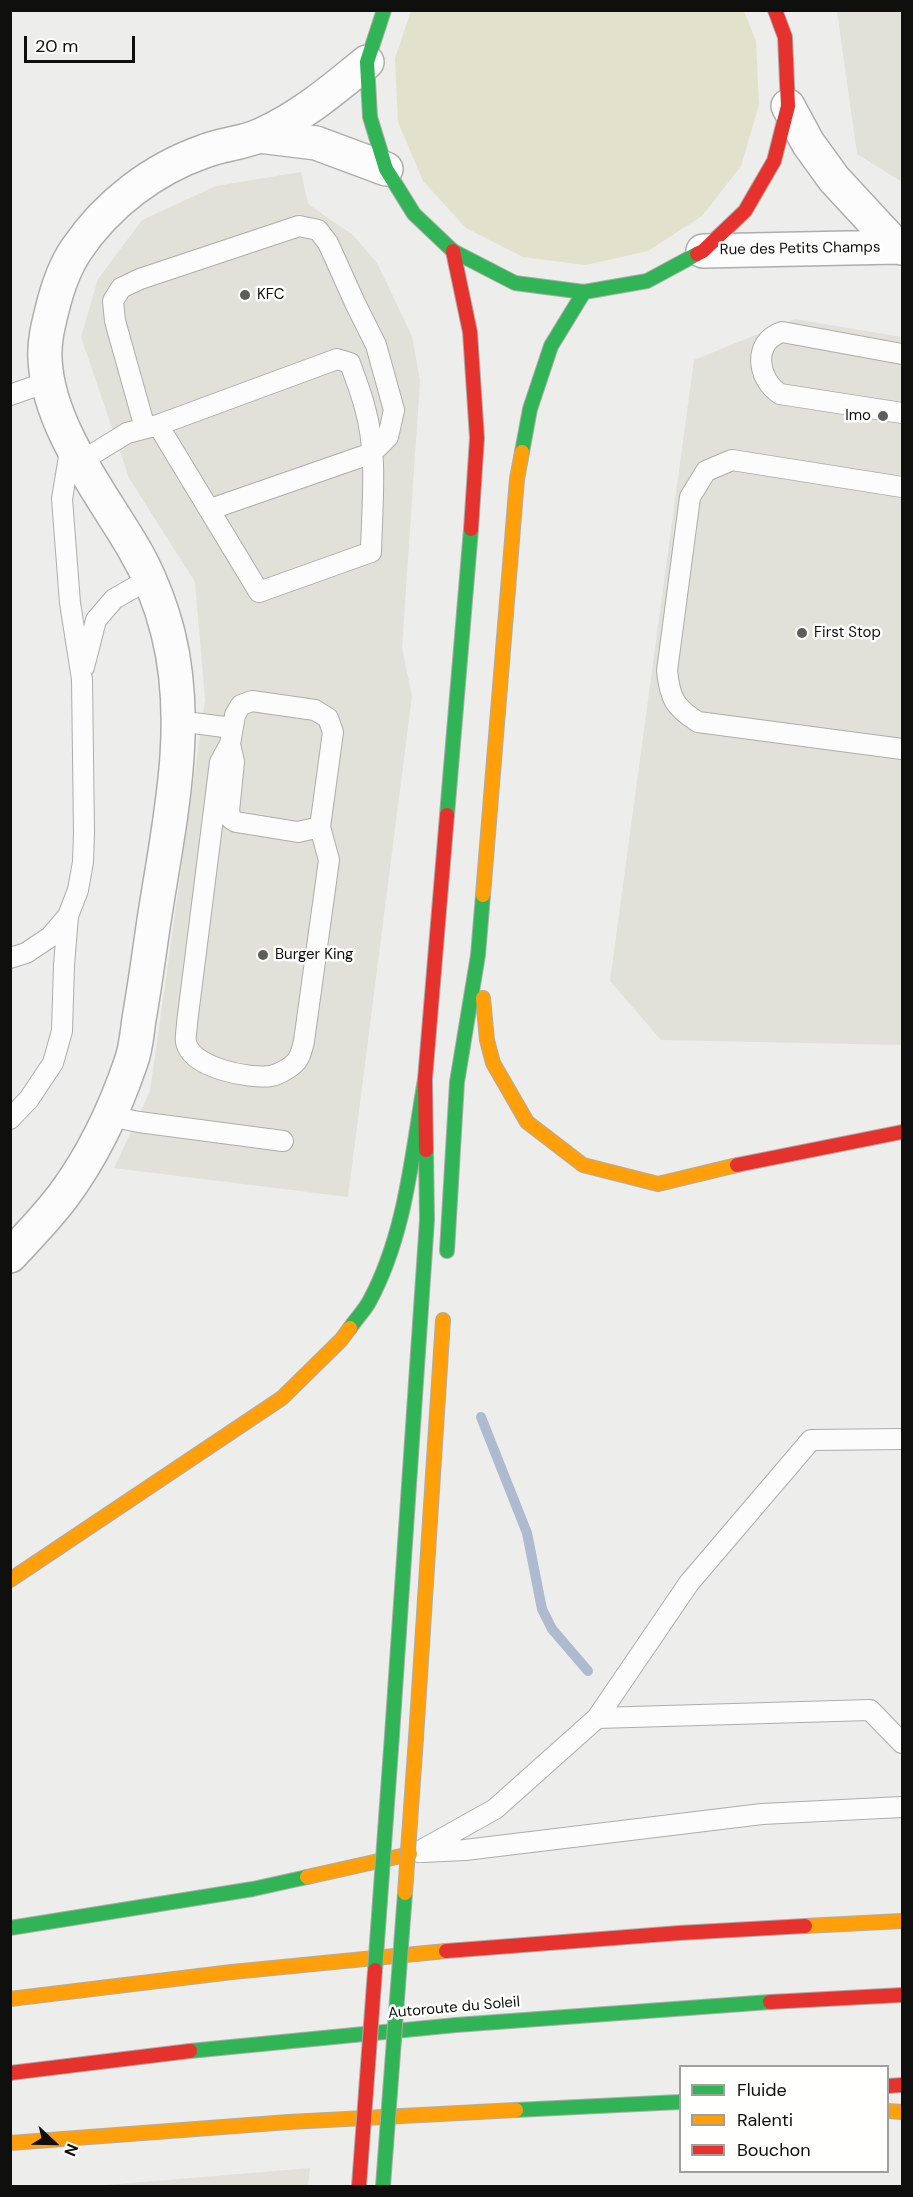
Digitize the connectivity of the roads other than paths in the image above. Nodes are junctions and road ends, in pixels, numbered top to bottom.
1 (384, 10) edge
2 (775, 10) edge
3 (368, 62) junction
4 (788, 106) junction
5 (259, 136) junction
6 (386, 169) junction
7 (900, 248) edge
8 (453, 251) junction
9 (704, 251) junction
10 (584, 292) junction
11 (903, 354) edge
12 (47, 382) junction
13 (10, 395) edge
14 (903, 413) edge
15 (152, 426) junction
16 (75, 453) junction
17 (372, 453) junction
18 (903, 487) edge
19 (211, 509) junction
20 (149, 579) junction
21 (82, 679) junction
22 (178, 721) junction
23 (231, 736) junction
24 (903, 749) edge
25 (320, 827) junction
26 (69, 916) junction
27 (478, 955) junction
28 (10, 958) edge
29 (425, 1079) junction
30 (109, 1116) junction
31 (10, 1119) edge
32 (903, 1132) edge
33 (283, 1141) dead end
34 (10, 1256) edge
35 (447, 1260) dead end
36 (444, 1307) dead end
37 (903, 1439) edge
38 (10, 1580) edge
39 (597, 1718) junction
40 (903, 1743) edge
41 (903, 1807) edge
42 (418, 1852) junction
43 (903, 1921) edge
44 (10, 1928) edge
45 (903, 1995) edge
46 (10, 1999) edge
47 (10, 2073) edge
48 (679, 2102) edge
49 (10, 2143) edge
50 (359, 2187) edge
51 (383, 2187) edge

1 - 3 main road
2 - 4 main road
3 - 5 street
3 - 6 main road
4 - 7 street, Rue des Petits Champs
4 - 9 main road
5 - 6 street
5 - 12 street
6 - 8 main road
7 - 9 street, Rue des Petits Champs
8 - 10 main road
8 - 29 main road
9 - 10 main road
10 - 27 main road
11 - 14 lane
12 - 13 lane
12 - 16 street
15 - 16 lane
15 - 17 lane
15 - 17 lane
15 - 19 lane
16 - 20 street
16 - 21 lane
17 - 19 lane
17 - 19 lane
18 - 24 lane
20 - 21 lane
20 - 22 street
21 - 26 lane
22 - 23 lane
22 - 30 street
23 - 25 lane
23 - 25 lane
23 - 25 lane
26 - 28 lane
26 - 31 lane
27 - 32 main road
27 - 35 main road
29 - 38 main road
29 - 50 main road, bridge
30 - 33 lane
30 - 34 street
36 - 51 main road, bridge
37 - 39 lane
39 - 40 lane
39 - 42 lane
41 - 42 lane
42 - 44 main road
43 - 46 main road
45 - 47 main road, Autoroute du Soleil
48 - 49 main road

